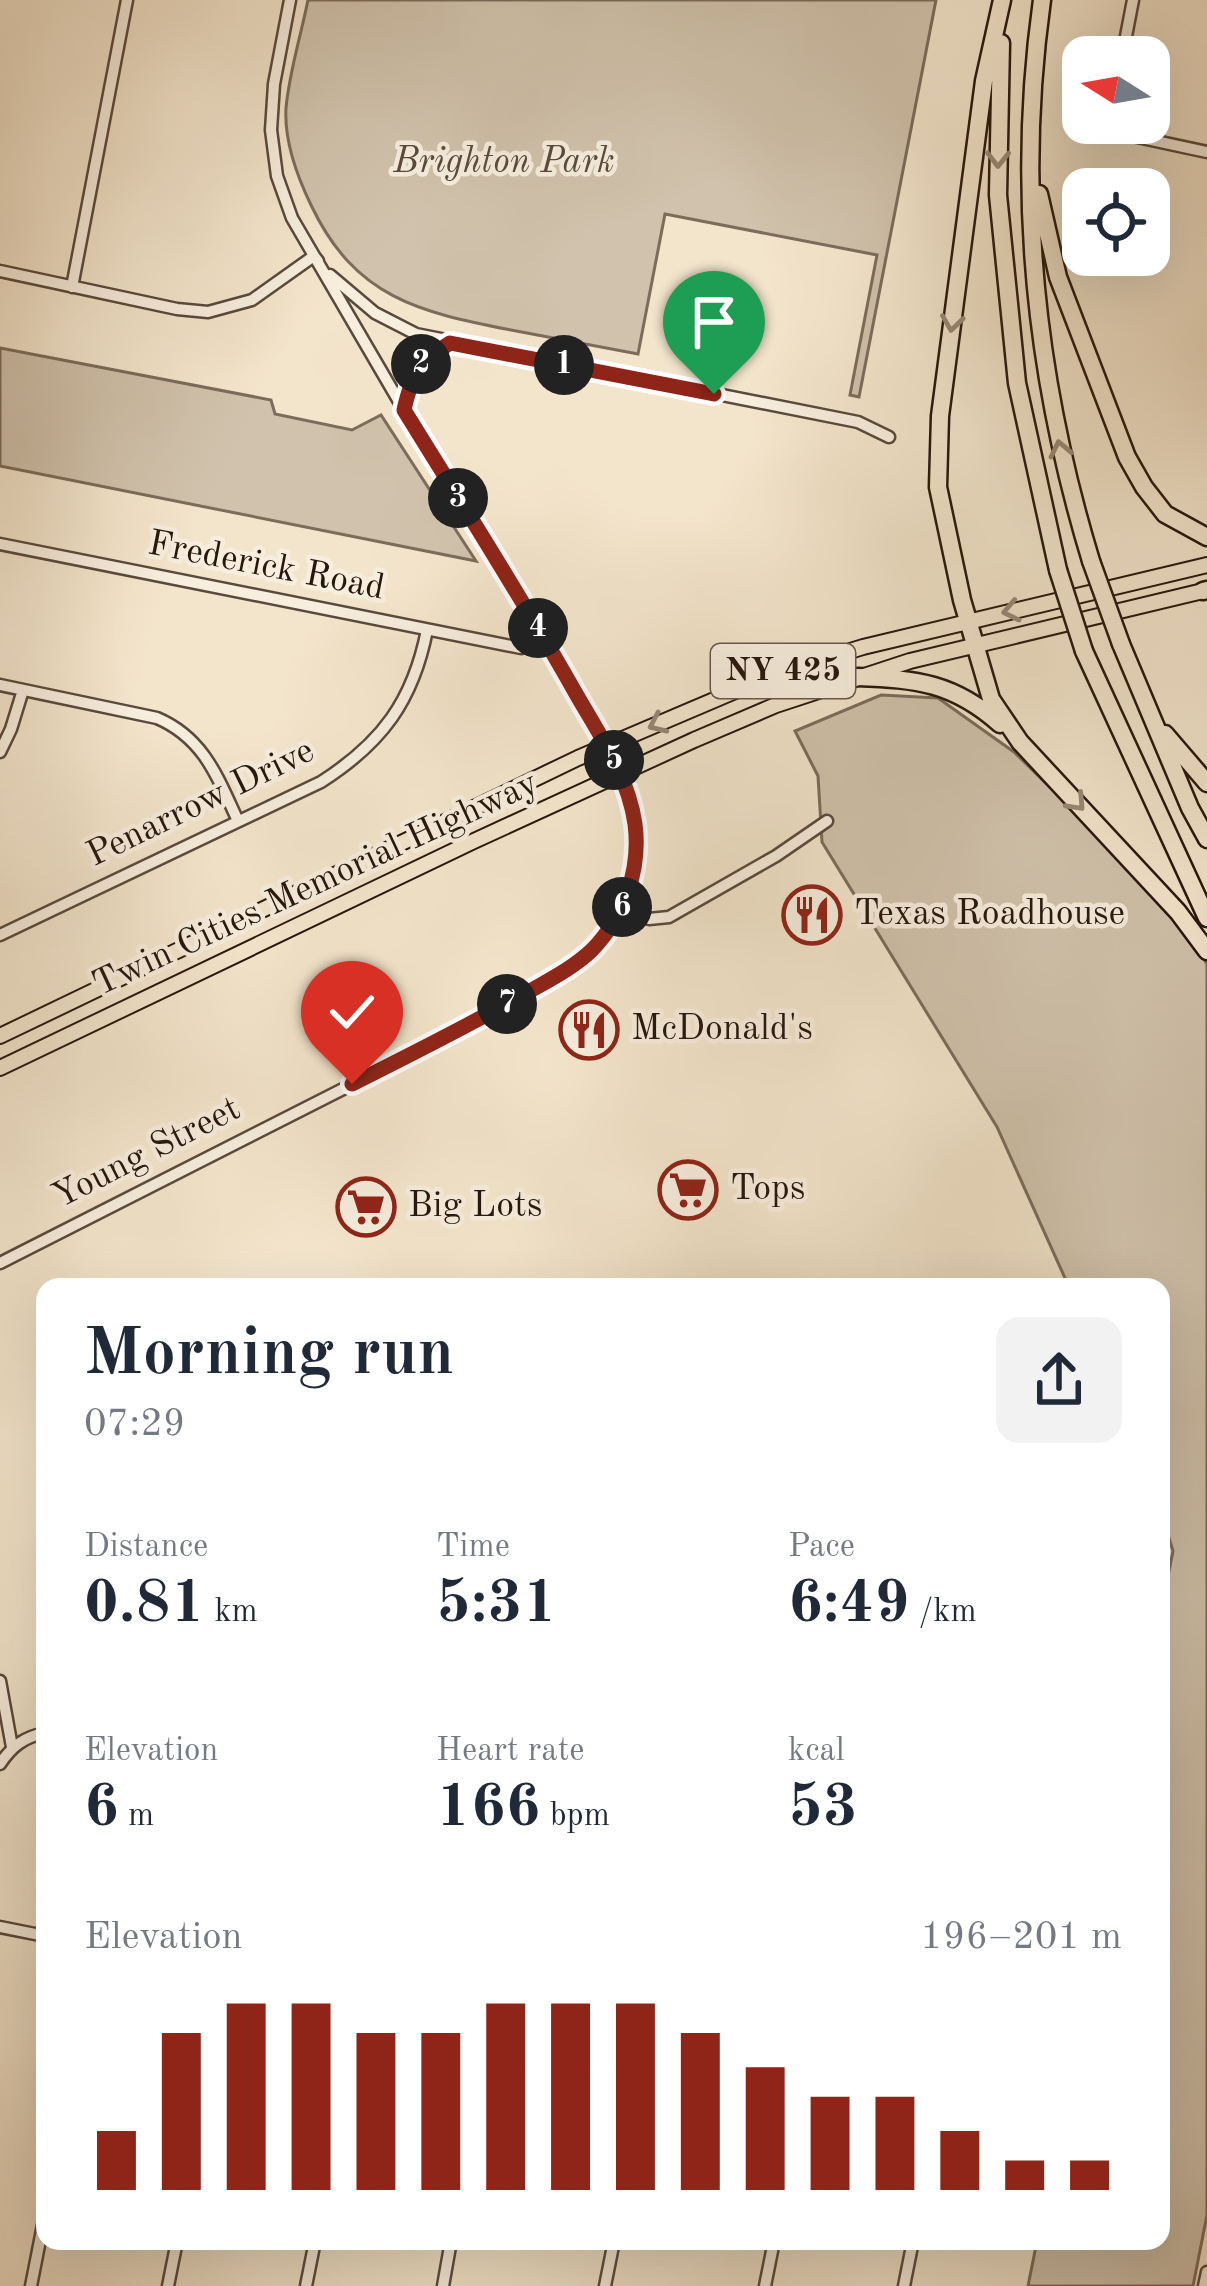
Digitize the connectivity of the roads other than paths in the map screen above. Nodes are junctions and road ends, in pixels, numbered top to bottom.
1 (127, 0) edge
2 (290, 0) edge
3 (1002, 0) edge
4 (1042, 0) edge
5 (1133, 0) edge
6 (1126, 36) edge
7 (1170, 143) edge
8 (1030, 146) junction
9 (1207, 152) edge
10 (314, 256) junction
11 (0, 271) edge
12 (72, 286) junction
13 (450, 343) junction
14 (404, 410) junction
15 (889, 437) dead end
16 (1207, 537) edge
17 (0, 544) edge
18 (1207, 565) edge
19 (1206, 590) edge
20 (967, 621) junction
21 (427, 630) junction
22 (975, 645) junction
23 (520, 648) dead end
24 (857, 677) junction
25 (0, 685) edge
26 (23, 690) junction
27 (1145, 704) junction
28 (1020, 742) junction
29 (608, 745) junction
30 (0, 752) edge
31 (620, 774) junction
32 (1207, 783) edge
33 (238, 821) junction
34 (827, 821) dead end
35 (1207, 839) edge
36 (621, 910) junction
37 (1207, 918) edge
38 (0, 935) edge
39 (1207, 951) edge
40 (0, 1036) edge
41 (0, 1068) edge
42 (0, 1263) edge
43 (0, 1681) edge
44 (36, 1735) edge
45 (12, 1748) junction
46 (0, 1764) edge
47 (0, 1927) edge
48 (36, 1934) edge
49 (38, 2250) edge
50 (175, 2250) edge
51 (313, 2250) edge
52 (450, 2250) edge
53 (612, 2250) edge
54 (772, 2250) edge
55 (911, 2250) edge
56 (1207, 2272) edge
57 (31, 2286) edge
58 (168, 2286) edge
59 (306, 2286) edge
60 (442, 2286) edge
61 (605, 2286) edge
62 (765, 2286) edge
63 (904, 2286) edge
64 (1204, 2286) edge

1 - 12 street
2 - 10 street
3 -> 20 highway
3 -> 37 highway, bridge
4 - 8 highway
5 - 6 street
7 - 9 street
8 - 16 highway
27 -> 8 highway, bridge
10 - 12 street
10 - 13 street
10 - 14 street, Young Street
11 - 12 street
13 - 14 street
13 - 15 street
14 - 29 street, Young Street
17 - 21 street, Frederick Road
18 -> 20 main road, Twin Cities Memorial Highway / NY 425
19 - 22 main road, Twin Cities Memorial Highway / NY 425
20 - 22 highway
20 -> 29 main road, Twin Cities Memorial Highway / NY 425
21 - 23 street, Frederick Road
21 - 33 street, Penarrow Drive
22 - 24 main road, Twin Cities Memorial Highway / NY 425
22 - 28 highway
24 - 28 highway
24 - 31 main road, Twin Cities Memorial Highway / NY 425
25 - 26 street
26 - 30 street
26 - 33 street
27 - 32 highway
27 - 35 highway
28 -> 39 highway
29 - 31 street, Young Street
29 - 40 main road, Twin Cities Memorial Highway / NY 425
31 - 36 street, Young Street
31 - 41 main road, Twin Cities Memorial Highway / NY 425
33 - 38 street, Penarrow Drive
34 - 36 street
36 - 42 street, Young Street
43 - 45 street
44 - 45 street
45 - 46 street
47 - 48 street
49 - 57 street
50 - 58 street
51 - 59 street
52 - 60 street
53 - 61 street
54 - 62 street
55 - 63 street
56 - 64 street

